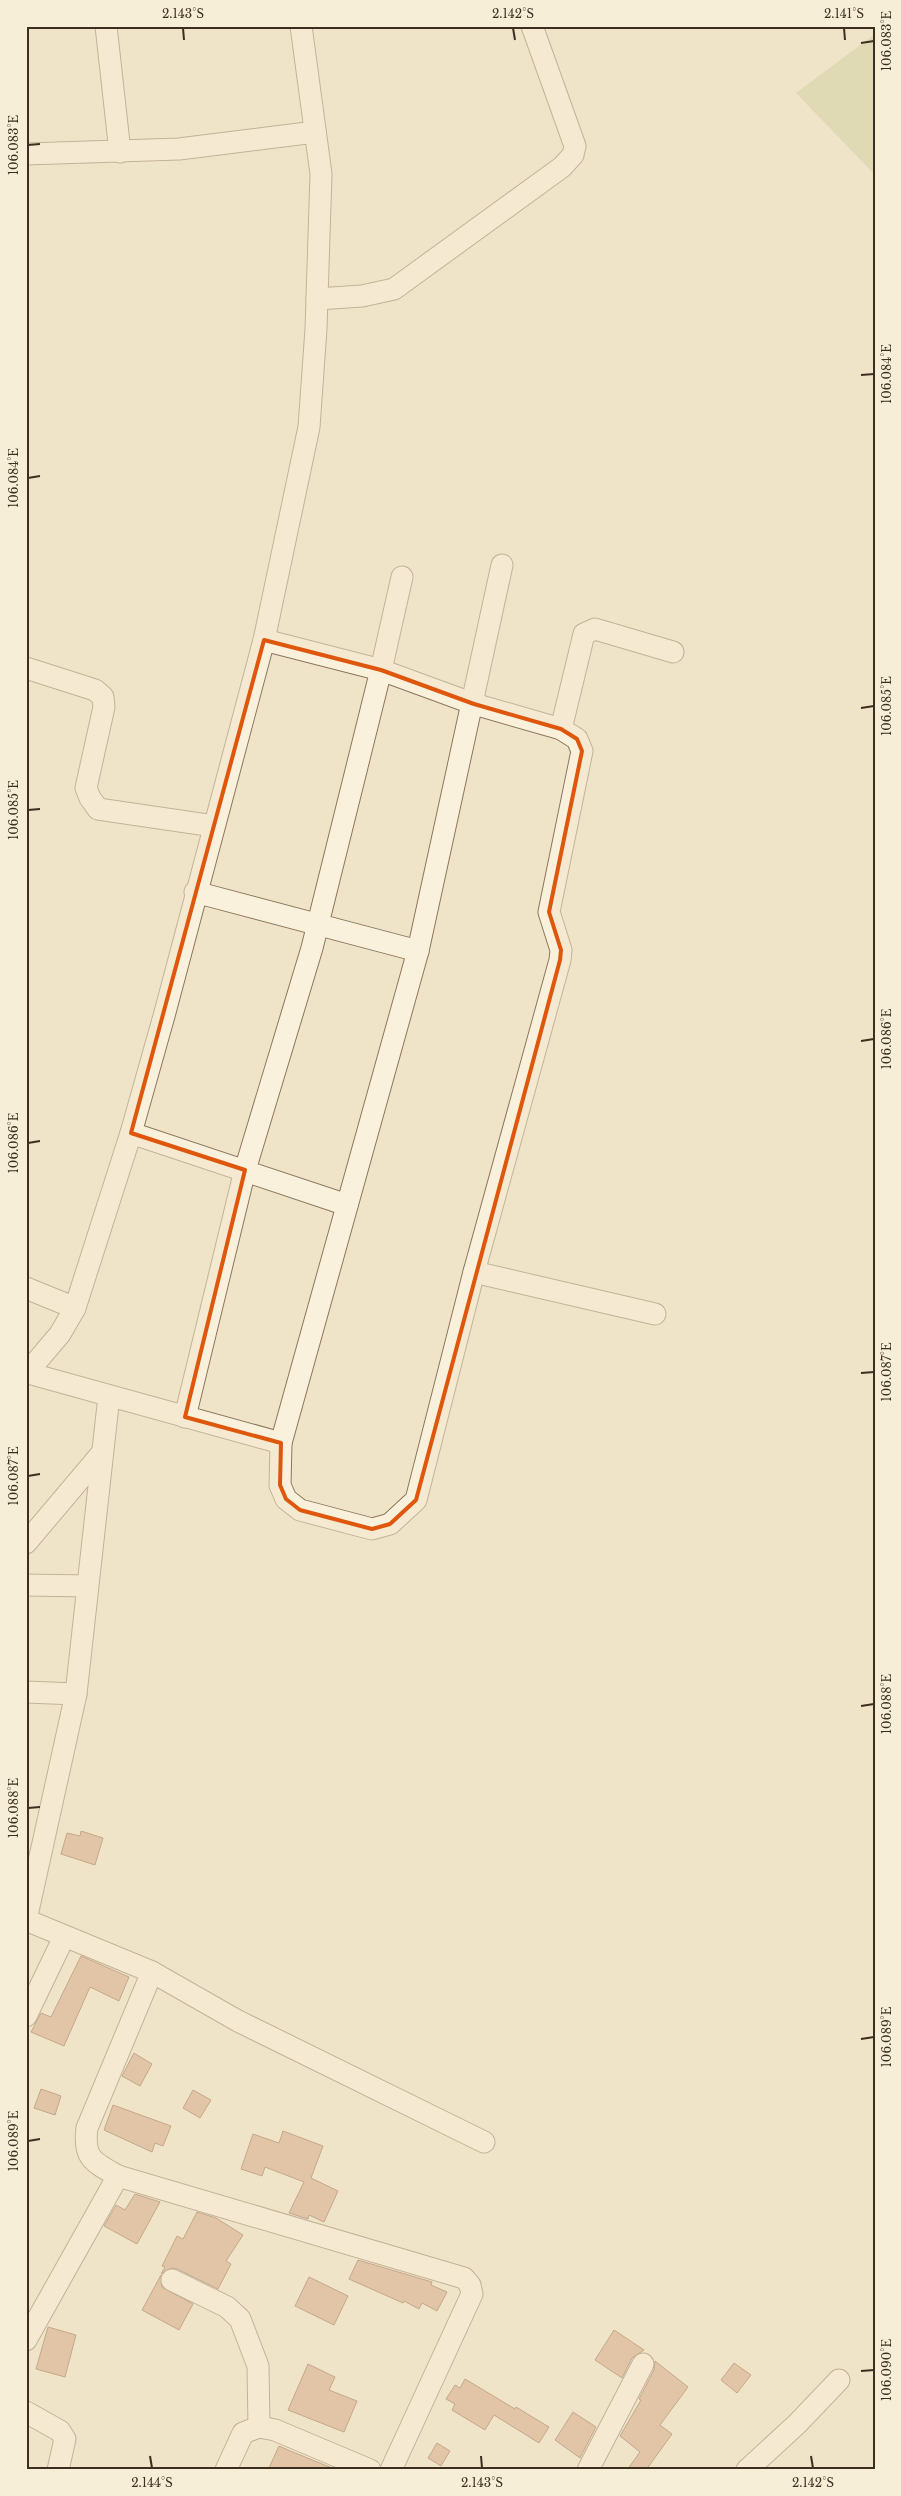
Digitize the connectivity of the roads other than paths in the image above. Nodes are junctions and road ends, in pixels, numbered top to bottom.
1 (106, 26) edge
2 (301, 26) edge
3 (532, 26) edge
4 (315, 132) junction
5 (120, 152) junction
6 (26, 154) edge
7 (317, 299) junction
8 (502, 565) dead end
9 (402, 577) dead end
10 (264, 640) junction
11 (674, 652) dead end
12 (26, 668) edge
13 (381, 670) junction
14 (474, 704) junction
15 (561, 729) junction
16 (214, 826) junction
17 (195, 892) junction
18 (317, 925) junction
19 (418, 951) junction
20 (131, 1133) junction
21 (246, 1170) junction
22 (347, 1204) junction
23 (474, 1272) junction
24 (26, 1288) edge
25 (75, 1308) junction
26 (655, 1314) dead end
27 (27, 1374) edge
28 (108, 1396) junction
29 (185, 1417) junction
30 (280, 1442) junction
31 (102, 1454) junction
32 (26, 1543) edge
33 (26, 1585) edge
34 (87, 1586) junction
35 (26, 1692) edge
36 (76, 1694) junction
37 (26, 1920) edge
38 (64, 1938) junction
39 (152, 1972) junction
40 (26, 2016) edge
41 (484, 2142) dead end
42 (118, 2176) junction
43 (172, 2280) dead end
44 (26, 2340) edge
45 (643, 2364) dead end
46 (839, 2380) dead end
47 (26, 2412) edge
48 (259, 2426) junction
49 (58, 2470) edge
50 (226, 2470) edge
51 (370, 2470) edge
52 (391, 2470) edge
53 (588, 2470) edge
54 (747, 2470) edge

1 - 5 street
2 - 4 street
3 - 7 street
4 - 5 street
4 - 7 street
5 - 6 street
7 - 10 street
8 - 14 street
9 - 13 street
10 - 13 street
10 - 16 street
11 - 15 street
12 - 16 street
13 - 14 street
13 - 18 street
14 - 15 street
14 - 19 street
15 - 23 street
16 - 17 street
17 - 18 street
17 - 20 street
18 - 19 street
18 - 21 street
19 - 22 street
20 - 21 street
20 - 25 street
21 - 22 street
21 - 29 street
22 - 30 street
23 - 26 street
23 - 30 street
24 - 25 street
25 - 27 street
27 - 28 street
28 - 29 street
28 - 31 street
29 - 30 street
31 - 32 street
31 - 34 street
33 - 34 street
34 - 36 street
35 - 36 street
36 - 37 street
37 - 38 street
38 - 39 street
38 - 40 street
39 - 41 street
39 - 42 street
42 - 44 street
42 - 52 street
43 - 48 street
45 - 53 street
46 - 54 street
47 - 49 street
48 - 50 street
48 - 51 street

